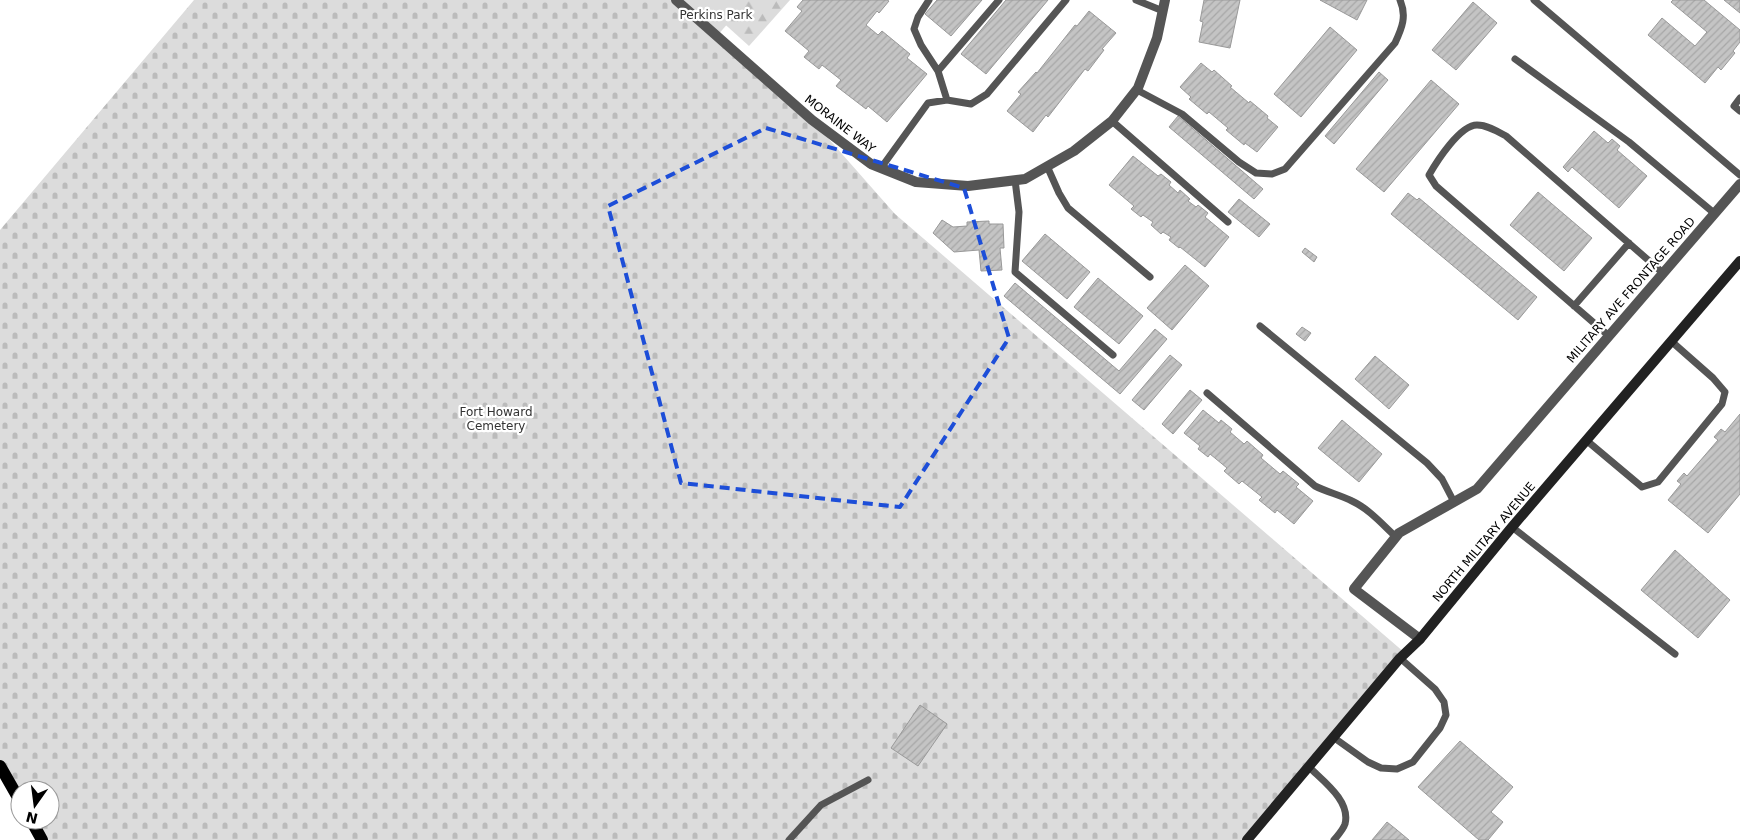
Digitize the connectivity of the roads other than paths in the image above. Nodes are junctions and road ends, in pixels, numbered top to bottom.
1 (676, 0) edge
2 (929, 0) edge
3 (999, 0) edge
4 (1066, 0) edge
5 (1136, 0) edge
6 (1165, 0) edge
7 (1400, 0) edge
8 (1534, 0) edge
9 (1163, 11) junction
10 (1515, 59) dead end
11 (938, 71) junction
12 (1137, 90) junction
13 (1740, 98) edge
14 (947, 100) junction
15 (1740, 111) edge
16 (1112, 121) junction
17 (1047, 166) junction
18 (881, 168) junction
19 (1740, 175) edge
20 (1015, 180) junction
21 (1740, 184) edge
22 (1714, 213) junction
23 (1228, 222) dead end
24 (1629, 243) junction
25 (1739, 265) edge
26 (1663, 272) junction
27 (1150, 276) dead end
28 (1574, 306) junction
29 (1260, 326) dead end
30 (1608, 336) junction
31 (1671, 341) junction
32 (1113, 355) dead end
33 (1207, 393) dead end
34 (1586, 440) junction
35 (1454, 502) junction
36 (1512, 527) junction
37 (1396, 536) junction
38 (1420, 639) junction
39 (1675, 654) dead end
40 (1400, 658) junction
41 (1333, 737) junction
42 (0, 766) edge
43 (1309, 767) junction
44 (868, 780) dead end
45 (10, 784) edge
46 (790, 840) edge
47 (1247, 840) edge
48 (1334, 840) edge

1 - 18 street, MORAINE WAY
2 - 11 lane
3 - 11 lane
4 - 14 lane
5 - 9 lane
6 - 9 street, MORAINE WAY
7 - 12 lane
8 - 19 lane
9 - 12 street, MORAINE WAY
10 - 22 lane
11 - 14 lane
12 - 16 street, MORAINE WAY
13 - 15 lane
14 - 18 lane
16 - 17 street, MORAINE WAY
16 - 23 lane
17 - 20 street, MORAINE WAY
17 - 27 lane
18 - 20 street, MORAINE WAY
20 - 32 lane
21 - 22 street, MILITARY AVE FRONTAGE ROAD
22 - 26 street, MILITARY AVE FRONTAGE ROAD
24 - 26 lane
24 - 28 lane
24 - 28 lane
25 - 31 main road, NORTH MILITARY AVENUE
26 - 30 street, MILITARY AVE FRONTAGE ROAD
28 - 30 lane
29 - 35 lane
30 - 35 street, MILITARY AVE FRONTAGE ROAD
31 - 34 main road, NORTH MILITARY AVENUE
31 - 34 lane
33 - 37 lane
34 - 36 main road, NORTH MILITARY AVENUE
35 - 37 street, MILITARY AVE FRONTAGE ROAD
36 - 38 main road, NORTH MILITARY AVENUE
36 - 39 lane
37 - 38 street, MILITARY AVE FRONTAGE ROAD
38 - 40 main road, NORTH MILITARY AVENUE
40 - 41 main road, NORTH MILITARY AVENUE
40 - 41 lane
41 - 43 main road, NORTH MILITARY AVENUE
42 - 45 main road
43 - 47 main road, NORTH MILITARY AVENUE
43 - 48 lane
44 - 46 lane

